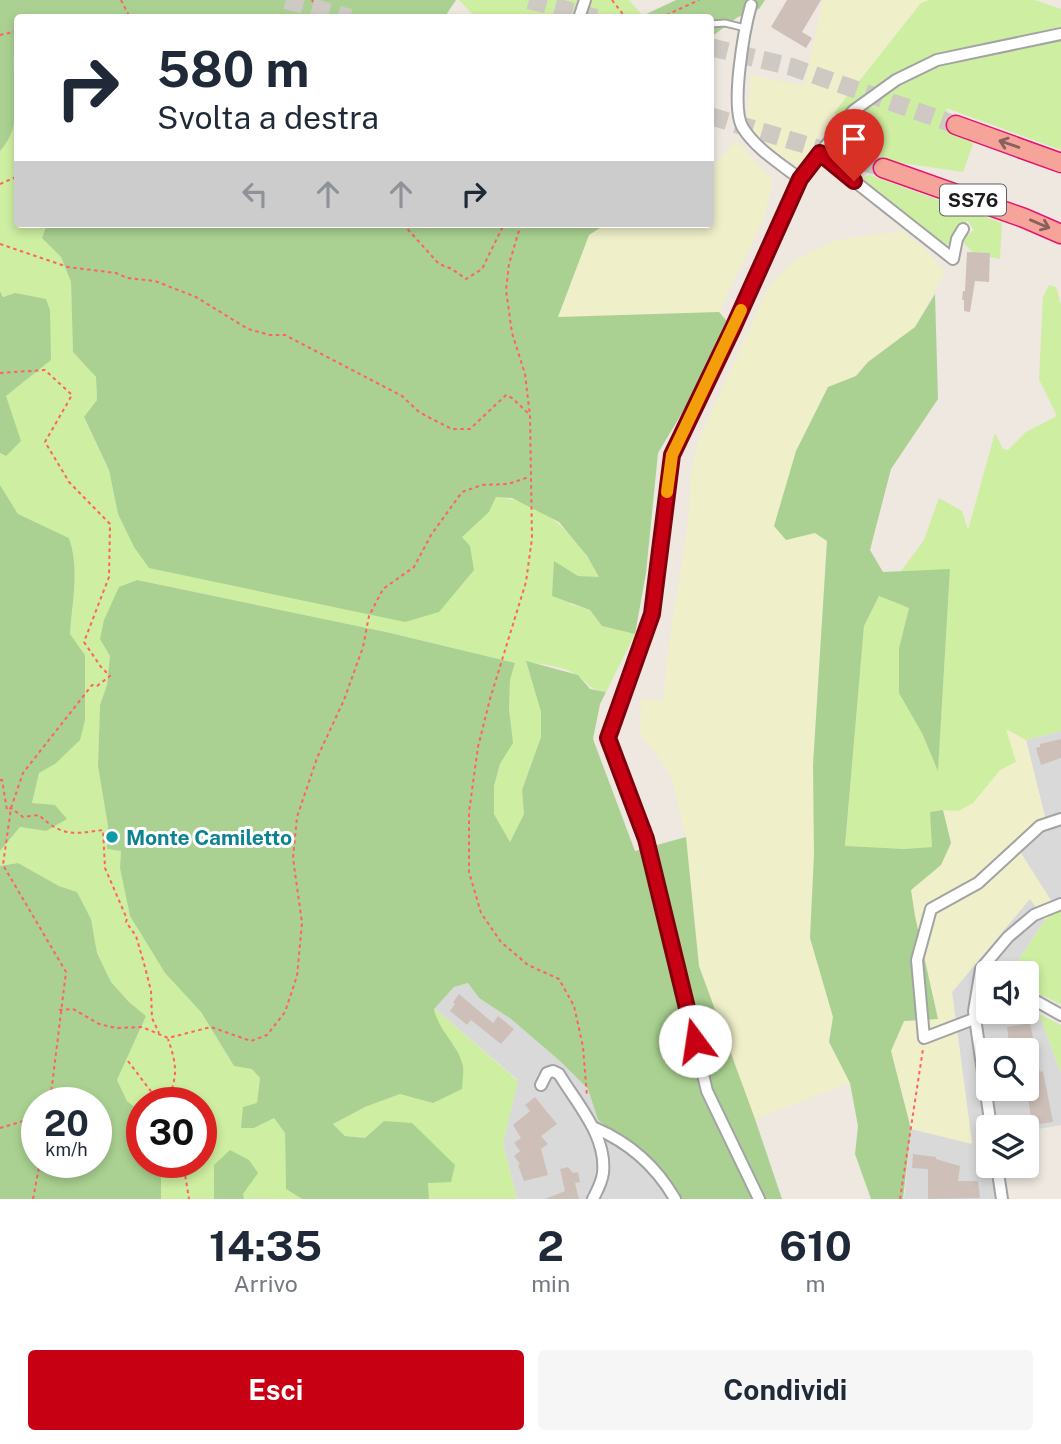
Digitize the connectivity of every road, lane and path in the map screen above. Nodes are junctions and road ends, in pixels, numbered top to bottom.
1 (611, 0) edge
2 (699, 0) edge
3 (751, 5) dead end
4 (623, 14) edge
5 (669, 14) edge
6 (714, 24) edge
7 (745, 28) junction
8 (1061, 34) edge
9 (956, 125) tunnel mouth
10 (820, 153) junction
11 (1061, 163) edge
12 (883, 168) tunnel mouth
13 (800, 179) junction
14 (406, 228) edge
15 (502, 228) edge
16 (520, 228) edge
17 (963, 229) dead end
18 (1061, 234) edge
19 (0, 244) edge
20 (0, 373) edge
21 (530, 416) junction
22 (530, 477) junction
23 (0, 780) edge
24 (12, 808) junction
25 (1061, 819) edge
26 (1061, 904) edge
27 (1039, 1003) edge
28 (60, 1010) junction
29 (1061, 1015) edge
30 (975, 1018) junction
31 (159, 1034) junction
32 (168, 1038) junction
33 (924, 1038) junction
34 (128, 1061) dead end
35 (541, 1085) dead end
36 (52, 1087) edge
37 (148, 1087) edge
38 (173, 1087) edge
39 (587, 1105) dead end
40 (989, 1115) edge
41 (21, 1122) edge
42 (0, 1128) edge
43 (595, 1128) junction
44 (37, 1178) edge
45 (186, 1178) edge
46 (999, 1178) edge
47 (33, 1199) edge
48 (189, 1199) edge
49 (593, 1199) edge
50 (675, 1199) edge
51 (759, 1199) edge
52 (900, 1199) edge
53 (1002, 1199) edge

1 - 4 path
2 - 5 path
3 - 7 street
6 - 7 lane
7 - 13 street
8 - 10 street
11 -> 9 highway
10 - 13 street
10 - 17 street
12 -> 18 highway, SS76
13 - 51 street
14 - 15 path
16 - 21 path
19 - 21 path
20 - 24 path
21 - 22 path
22 - 32 path
22 - 39 path
23 - 24 path
24 - 28 path
24 - 31 path
25 - 33 street
26 - 30 street
27 - 29 street
28 - 31 path
28 - 36 path
30 - 33 street
30 - 40 street
31 - 32 path
32 - 38 path
33 - 52 path
34 - 37 path
35 - 43 street
41 - 42 path
43 - 49 street
43 - 50 street
44 - 47 path
45 - 48 path
46 - 53 street

